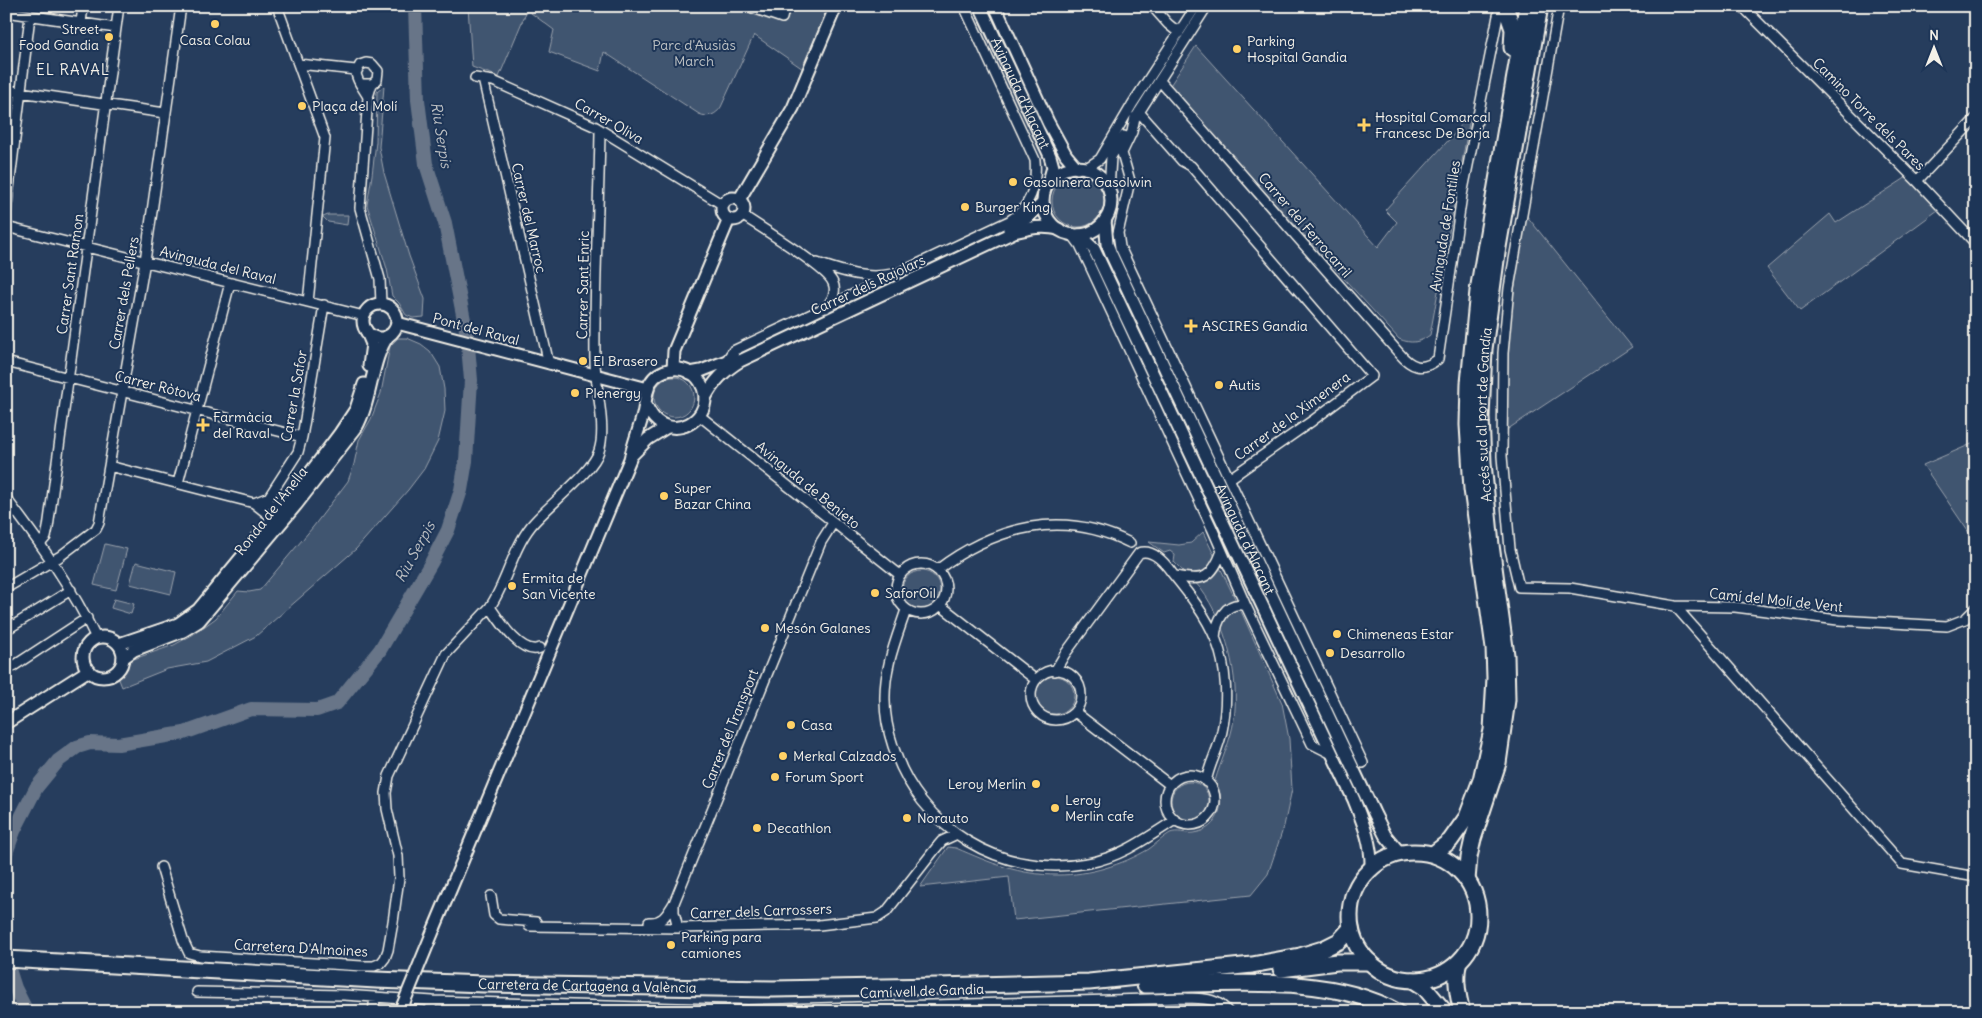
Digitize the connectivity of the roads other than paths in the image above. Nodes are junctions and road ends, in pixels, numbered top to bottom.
1 (83, 6) edge
2 (119, 6) edge
3 (181, 6) edge
4 (277, 6) edge
5 (747, 6) edge
6 (785, 6) edge
7 (836, 6) edge
8 (964, 6) edge
9 (980, 6) edge
10 (995, 6) edge
11 (1152, 6) edge
12 (1196, 6) edge
13 (1207, 6) edge
14 (1527, 6) edge
15 (1540, 6) edge
16 (1558, 6) edge
17 (1742, 6) edge
18 (1502, 8) edge
19 (6, 12) edge
20 (30, 16) junction
21 (80, 23) junction
22 (116, 28) junction
23 (1179, 33) junction
24 (298, 64) junction
25 (356, 70) junction
26 (479, 79) joint
27 (1160, 81) junction
28 (362, 84) junction
29 (372, 84) junction
30 (6, 90) edge
31 (22, 92) junction
32 (368, 97) junction
33 (107, 105) junction
34 (165, 113) junction
35 (1137, 114) junction
36 (1976, 118) edge
37 (1018, 124) junction
38 (600, 130) junction
39 (1039, 132) junction
40 (1081, 168) junction
41 (1917, 181) junction
42 (1049, 183) junction
43 (1495, 188) junction
44 (1109, 190) junction
45 (739, 200) junction
46 (1043, 203) junction
47 (723, 206) junction
48 (6, 213) edge
49 (742, 215) junction
50 (729, 219) junction
51 (1105, 220) junction
52 (6, 227) edge
53 (1059, 230) junction
54 (1076, 234) junction
55 (1976, 244) edge
56 (88, 246) junction
57 (145, 262) junction
58 (812, 262) junction
59 (910, 269) junction
60 (230, 283) junction
61 (308, 302) junction
62 (381, 304) junction
63 (324, 305) junction
64 (826, 308) junction
65 (364, 316) junction
66 (397, 323) junction
67 (366, 330) junction
68 (388, 336) junction
69 (1438, 359) joint
70 (6, 362) edge
71 (550, 364) junction
72 (724, 364) junction
73 (673, 369) junction
74 (690, 372) junction
75 (596, 374) junction
76 (69, 377) junction
77 (648, 389) junction
78 (121, 391) junction
79 (705, 398) junction
80 (646, 405) junction
81 (197, 411) junction
82 (700, 416) junction
83 (667, 426) junction
84 (302, 437) junction
85 (630, 459) junction
86 (109, 466) junction
87 (589, 468) joint
88 (1229, 479) junction
89 (178, 483) junction
90 (7, 500) edge
91 (254, 503) junction
92 (284, 505) junction
93 (270, 522) junction
94 (833, 523) junction
95 (1130, 543) dead end
96 (40, 544) junction
97 (1222, 551) junction
98 (52, 560) junction
99 (937, 570) junction
100 (900, 575) junction
101 (1175, 576) junction
102 (6, 588) edge
103 (71, 590) junction
104 (940, 605) junction
105 (1246, 606) junction
106 (1675, 606) junction
107 (490, 607) junction
108 (1976, 608) edge
109 (906, 610) junction
110 (86, 618) junction
111 (6, 630) edge
112 (96, 638) junction
113 (1216, 638) junction
114 (119, 644) junction
115 (540, 648) dead end
116 (123, 658) junction
117 (86, 665) junction
118 (6, 671) edge
119 (1055, 671) junction
120 (1036, 680) junction
121 (1075, 712) junction
122 (6, 714) edge
123 (6, 723) edge
124 (1332, 754) junction
125 (1363, 763) dead end
126 (1206, 782) junction
127 (1170, 785) junction
128 (1175, 820) junction
129 (955, 834) junction
130 (1400, 854) junction
131 (1433, 854) junction
132 (161, 867) dead end
133 (1371, 868) junction
134 (1976, 877) edge
135 (1467, 880) junction
136 (491, 896) dead end
137 (674, 903) junction
138 (529, 926) dead end
139 (678, 928) junction
140 (1351, 928) junction
141 (6, 958) edge
142 (1370, 962) junction
143 (1458, 965) junction
144 (1112, 980) junction
145 (1412, 980) junction
146 (1089, 982) junction
147 (197, 992) dead end
148 (376, 998) junction
149 (433, 1002) junction
150 (373, 1012) edge
151 (400, 1012) edge
152 (429, 1012) edge
153 (1228, 1012) edge
154 (1397, 1012) edge
155 (1445, 1012) edge
156 (1462, 1012) edge

1 - 21 street
2 - 22 street, Carrer Sant Ramon
3 - 34 street, Carrer dels Pellers
4 - 24 street
5 - 6 street
7 - 45 main road
8 - 37 street
9 - 39 main road, Avinguda d'Alacant
10 - 40 main road, Avinguda d'Alacant
11 - 23 street
12 - 23 street
13 - 27 street
14 - 43 highway, Accés sud al port de Gandia
15 - 135 highway, Accés sud al port de Gandia
16 - 106 street, Camí del Molí de Vent
17 - 41 street, Camino Torre dels Pares
18 - 43 highway
18 - 69 street, Avinguda de Fontilles
19 - 20 street
20 - 21 street
20 - 31 street
21 - 22 street
22 - 33 street, Carrer Sant Ramon
23 - 40 street
24 - 25 street
24 - 61 street
25 - 28 street
25 - 29 street
26 - 38 street, Carrer Oliva
26 - 71 street, Carrer del Marroc
27 - 35 street
27 - 69 street, Carrer del Ferrocarril
28 - 29 street
28 - 32 street
29 - 32 street
30 - 31 street
31 - 33 street
31 - 48 street
32 - 62 street
33 - 34 street
33 - 56 street, Carrer Sant Ramon
34 - 57 street, Carrer dels Pellers
35 - 44 street
35 - 88 street, Avinguda d'Alacant
35 - 88 street, Carrer de la Ximenera
36 - 41 street
37 - 39 street
37 - 59 street
38 - 47 street, Carrer Oliva
38 - 75 street, Carrer Sant Enric
39 - 42 main road, Avinguda d'Alacant
40 - 42 main road
40 - 44 main road
41 - 55 street, Camino Torre dels Pares
42 - 46 main road
43 - 131 highway, Accés sud al port de Gandia
44 - 51 main road
45 - 47 main road
45 - 49 main road
46 - 53 main road
46 - 72 main road, Carrer dels Rajolars
47 - 50 main road
49 - 50 main road
49 - 58 street
50 - 73 main road
51 - 54 main road
51 - 130 main road, Avinguda d'Alacant
52 - 56 street, Avinguda del Raval
53 - 54 main road
53 - 79 main road, Carrer dels Rajolars
54 - 97 street, Avinguda d'Alacant
54 - 124 main road, Avinguda d'Alacant
56 - 57 street, Avinguda del Raval
56 - 76 street, Carrer Sant Ramon
57 - 60 street, Avinguda del Raval
57 - 78 street, Carrer dels Pellers
58 - 59 street
58 - 64 street
59 - 64 street
60 - 61 street, Avinguda del Raval
60 - 81 street
61 - 63 street, Avinguda del Raval
62 - 65 main road
62 - 66 main road
63 - 65 street, Avinguda del Raval
63 - 84 street, Carrer la Safor
64 - 72 street
65 - 67 main road
66 - 68 main road
66 - 71 main road, Pont del Raval
67 - 68 main road
67 - 92 main road, Ronda de l'Anella
68 - 116 main road, Ronda de l'Anella
70 - 76 street, Carrer Ròtova
71 - 75 main road, Pont del Raval
72 - 74 main road, Carrer dels Rajolars
73 - 74 main road
73 - 77 main road
74 - 79 main road
75 - 77 main road, Pont del Raval
75 - 87 street, Carrer Sant Enric
76 - 78 street, Carrer Ròtova
76 - 96 street, Carrer Sant Ramon
77 - 80 main road
78 - 81 street, Carrer Ròtova
78 - 86 street, Carrer dels Pellers
79 - 82 main road
80 - 83 main road
80 - 85 main road
81 - 84 street, Carrer Ròtova
81 - 89 street
82 - 83 main road
82 - 94 street, Avinguda de Benieto
83 - 85 main road
84 - 91 street, Carrer la Safor
85 - 151 main road, bridge
86 - 89 street
86 - 98 street, Carrer dels Pellers
87 - 107 street, Carretera D'Almoines
88 - 125 street, Avinguda d'Alacant
89 - 91 street
90 - 96 street
91 - 92 street
91 - 93 street
92 - 93 main road, Ronda de l'Anella
93 - 114 main road, Ronda de l'Anella
94 - 100 street, Avinguda de Benieto
94 - 137 street, Carrer del Transport
95 - 99 street
96 - 98 street
97 - 101 street, Avinguda d'Alacant
97 - 105 street, Avinguda d'Alacant
98 - 102 street, Carrer dels Pellers
98 - 103 street
99 - 100 street
99 - 104 street
100 - 109 street
101 - 113 street
101 - 119 street
103 - 110 street
103 - 111 street
104 - 109 street
104 - 120 street
105 - 113 street, Avinguda d'Alacant
105 - 124 street, Avinguda d'Alacant
106 - 108 street, Camí del Molí de Vent
106 - 134 street
107 - 115 street
107 - 132 street, Carretera D'Almoines
109 - 129 street
110 - 112 street
110 - 118 street
112 - 114 main road
112 - 117 main road
113 - 126 street
114 - 116 main road
116 - 117 main road
117 - 122 main road
117 - 123 main road
119 - 120 street
119 - 121 street
120 - 121 street
121 - 127 street
124 - 133 main road, Avinguda d'Alacant
126 - 127 street
126 - 128 street
127 - 128 street
128 - 129 street
129 - 139 street, Carrer dels Carrossers
130 - 131 highway, Accés sud al port de Gandia
130 - 133 highway, Accés sud al port de Gandia
131 - 135 highway, Accés sud al port de Gandia
133 - 140 highway, Accés sud al port de Gandia
135 - 143 highway, Accés sud al port de Gandia
136 - 137 street, Carrer dels Carrossers
137 - 139 street
138 - 139 street, Carrer dels Carrossers
140 - 142 highway, Accés sud al port de Gandia
140 - 144 highway
141 - 146 highway, Carretera de Cartagena a València
142 - 144 highway
142 - 145 highway, Accés sud al port de Gandia
143 - 145 highway, Accés sud al port de Gandia
143 - 156 highway
144 - 146 highway
145 - 155 highway
146 - 154 highway
147 - 148 street, Camí vell de Gandia
148 - 149 street, Camí vell de Gandia
148 - 150 street
149 - 152 street
149 - 153 street, Camí vell de Gandia

